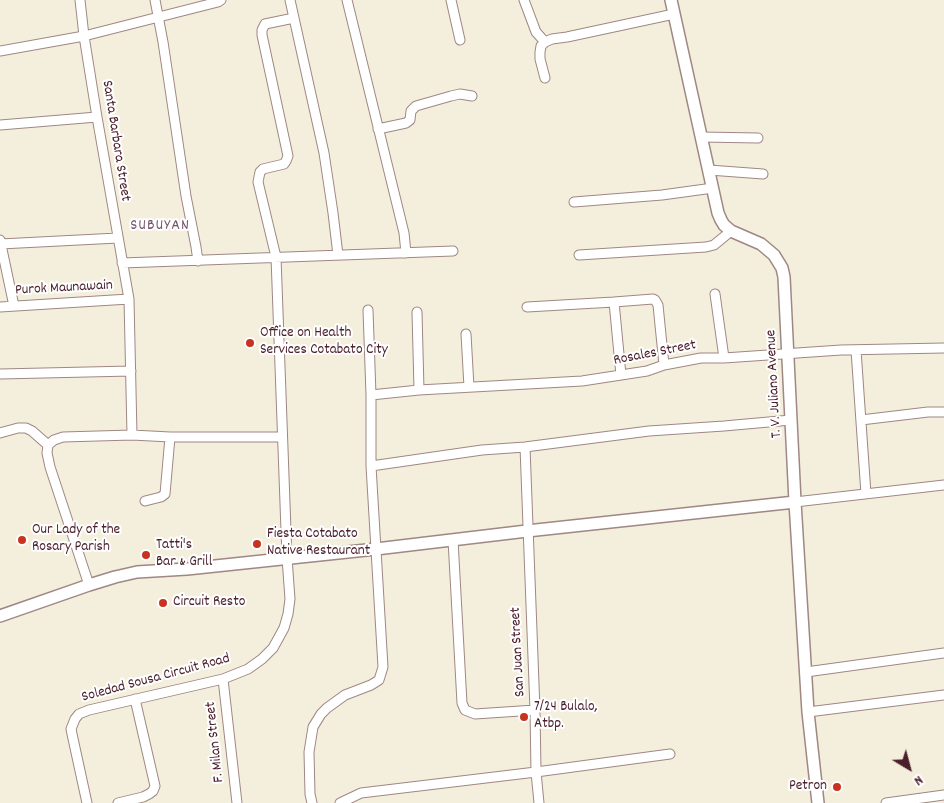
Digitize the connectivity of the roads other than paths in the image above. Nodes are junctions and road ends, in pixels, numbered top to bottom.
1 (80, 0) edge
2 (155, 0) edge
3 (221, 0) edge
4 (290, 0) edge
5 (347, 0) edge
6 (451, 0) edge
7 (524, 0) edge
8 (671, 0) edge
9 (674, 14) junction
10 (158, 17) junction
11 (294, 18) junction
12 (84, 36) junction
13 (460, 40) dead end
14 (545, 42) junction
15 (0, 51) edge
16 (545, 78) dead end
17 (472, 96) dead end
18 (97, 117) junction
19 (0, 124) edge
20 (378, 129) junction
21 (701, 137) junction
22 (758, 138) dead end
23 (708, 170) junction
24 (763, 174) dead end
25 (713, 188) junction
26 (574, 202) dead end
27 (731, 232) junction
28 (118, 238) junction
29 (0, 242) edge
30 (453, 251) dead end
31 (406, 253) junction
32 (338, 255) junction
33 (579, 255) dead end
34 (276, 257) junction
35 (198, 261) junction
36 (122, 263) junction
37 (4, 278) edge
38 (715, 294) dead end
39 (129, 300) junction
40 (614, 302) junction
41 (0, 306) edge
42 (14, 306) junction
43 (527, 306) dead end
44 (368, 310) dead end
45 (417, 312) dead end
46 (466, 334) dead end
47 (944, 348) edge
48 (856, 350) junction
49 (788, 354) junction
50 (724, 358) junction
51 (664, 364) junction
52 (131, 371) junction
53 (0, 374) edge
54 (621, 375) junction
55 (469, 387) junction
56 (419, 390) junction
57 (371, 395) junction
58 (944, 412) edge
59 (791, 420) junction
60 (861, 420) junction
61 (0, 433) edge
62 (132, 435) junction
63 (170, 436) junction
64 (282, 437) junction
65 (48, 445) junction
66 (525, 447) junction
67 (371, 466) junction
68 (944, 485) edge
69 (866, 494) junction
70 (145, 501) dead end
71 (795, 502) junction
72 (527, 531) junction
73 (452, 540) junction
74 (376, 549) junction
75 (287, 558) junction
76 (89, 585) junction
77 (0, 616) edge
78 (944, 653) edge
79 (806, 672) junction
80 (223, 679) junction
81 (944, 695) edge
82 (135, 699) junction
83 (536, 710) junction
84 (808, 712) junction
85 (670, 754) dead end
86 (536, 772) junction
87 (944, 795) edge
88 (934, 799) edge
89 (87, 803) edge
90 (118, 803) edge
91 (237, 803) edge
92 (312, 803) edge
93 (340, 803) edge
94 (538, 803) edge
95 (818, 803) edge
96 (886, 803) edge

1 - 12 street, Santa Barbara Street
2 - 10 street
3 - 10 street
4 - 11 street
5 - 20 street
6 - 13 street
7 - 14 street
8 - 9 main road
9 - 14 street
9 - 21 main road
10 - 12 street
10 - 35 street
11 - 32 street
11 - 34 street, Soledad Sousa Circuit Road
12 - 15 street
12 - 18 street, Santa Barbara Street
14 - 16 street
17 - 20 street
18 - 19 street
18 - 28 street, Santa Barbara Street
20 - 31 street
21 - 22 street
21 - 23 main road
23 - 24 street
23 - 25 main road
25 - 26 street
25 - 27 main road
27 - 33 street
27 - 49 main road, T. V. Juliano Avenue
28 - 29 street
28 - 36 street, Santa Barbara Street
29 - 37 street
30 - 31 street
31 - 32 street
32 - 34 street
34 - 35 street
34 - 64 street, Soledad Sousa Circuit Road
35 - 36 street
36 - 39 street, Santa Barbara Street
37 - 42 street
38 - 50 street
39 - 42 street, Purok Maunawain
39 - 52 street, Santa Barbara Street
40 - 43 street
40 - 51 street
40 - 54 street
41 - 42 street, Purok Maunawain
44 - 57 street
45 - 56 street
46 - 55 street
47 - 48 street, Rosales Street
48 - 49 street, Rosales Street
48 - 60 street
49 - 50 street, Rosales Street
49 - 59 main road, T. V. Juliano Avenue
50 - 51 street, Rosales Street
51 - 54 street, Rosales Street
52 - 53 street
52 - 62 street, Santa Barbara Street
54 - 55 street, Rosales Street
55 - 56 street, Rosales Street
56 - 57 street, Rosales Street
57 - 67 street
58 - 60 street
59 - 66 street
59 - 71 main road, T. V. Juliano Avenue
60 - 69 street
61 - 65 street
62 - 63 street
62 - 65 street
63 - 64 street
63 - 70 street
64 - 75 street, Soledad Sousa Circuit Road
65 - 76 street
66 - 67 street
66 - 72 street, San Juan Street
67 - 74 street
68 - 69 street
69 - 71 street
71 - 72 main road
71 - 79 main road, T. V. Juliano Avenue
72 - 73 main road
72 - 83 street, San Juan Street
73 - 74 main road
73 - 83 street
74 - 75 main road
74 - 92 street
75 - 76 main road
75 - 80 street, Soledad Sousa Circuit Road
76 - 77 main road
78 - 79 street
79 - 84 main road, T. V. Juliano Avenue
80 - 82 street, Soledad Sousa Circuit Road
80 - 91 street, F. Milan Street
81 - 84 street
82 - 89 street, Soledad Sousa Circuit Road
82 - 90 street
83 - 86 street, San Juan Street
84 - 95 main road, T. V. Juliano Avenue
85 - 86 street
86 - 93 street
86 - 94 street, San Juan Street
87 - 88 street
88 - 96 street

